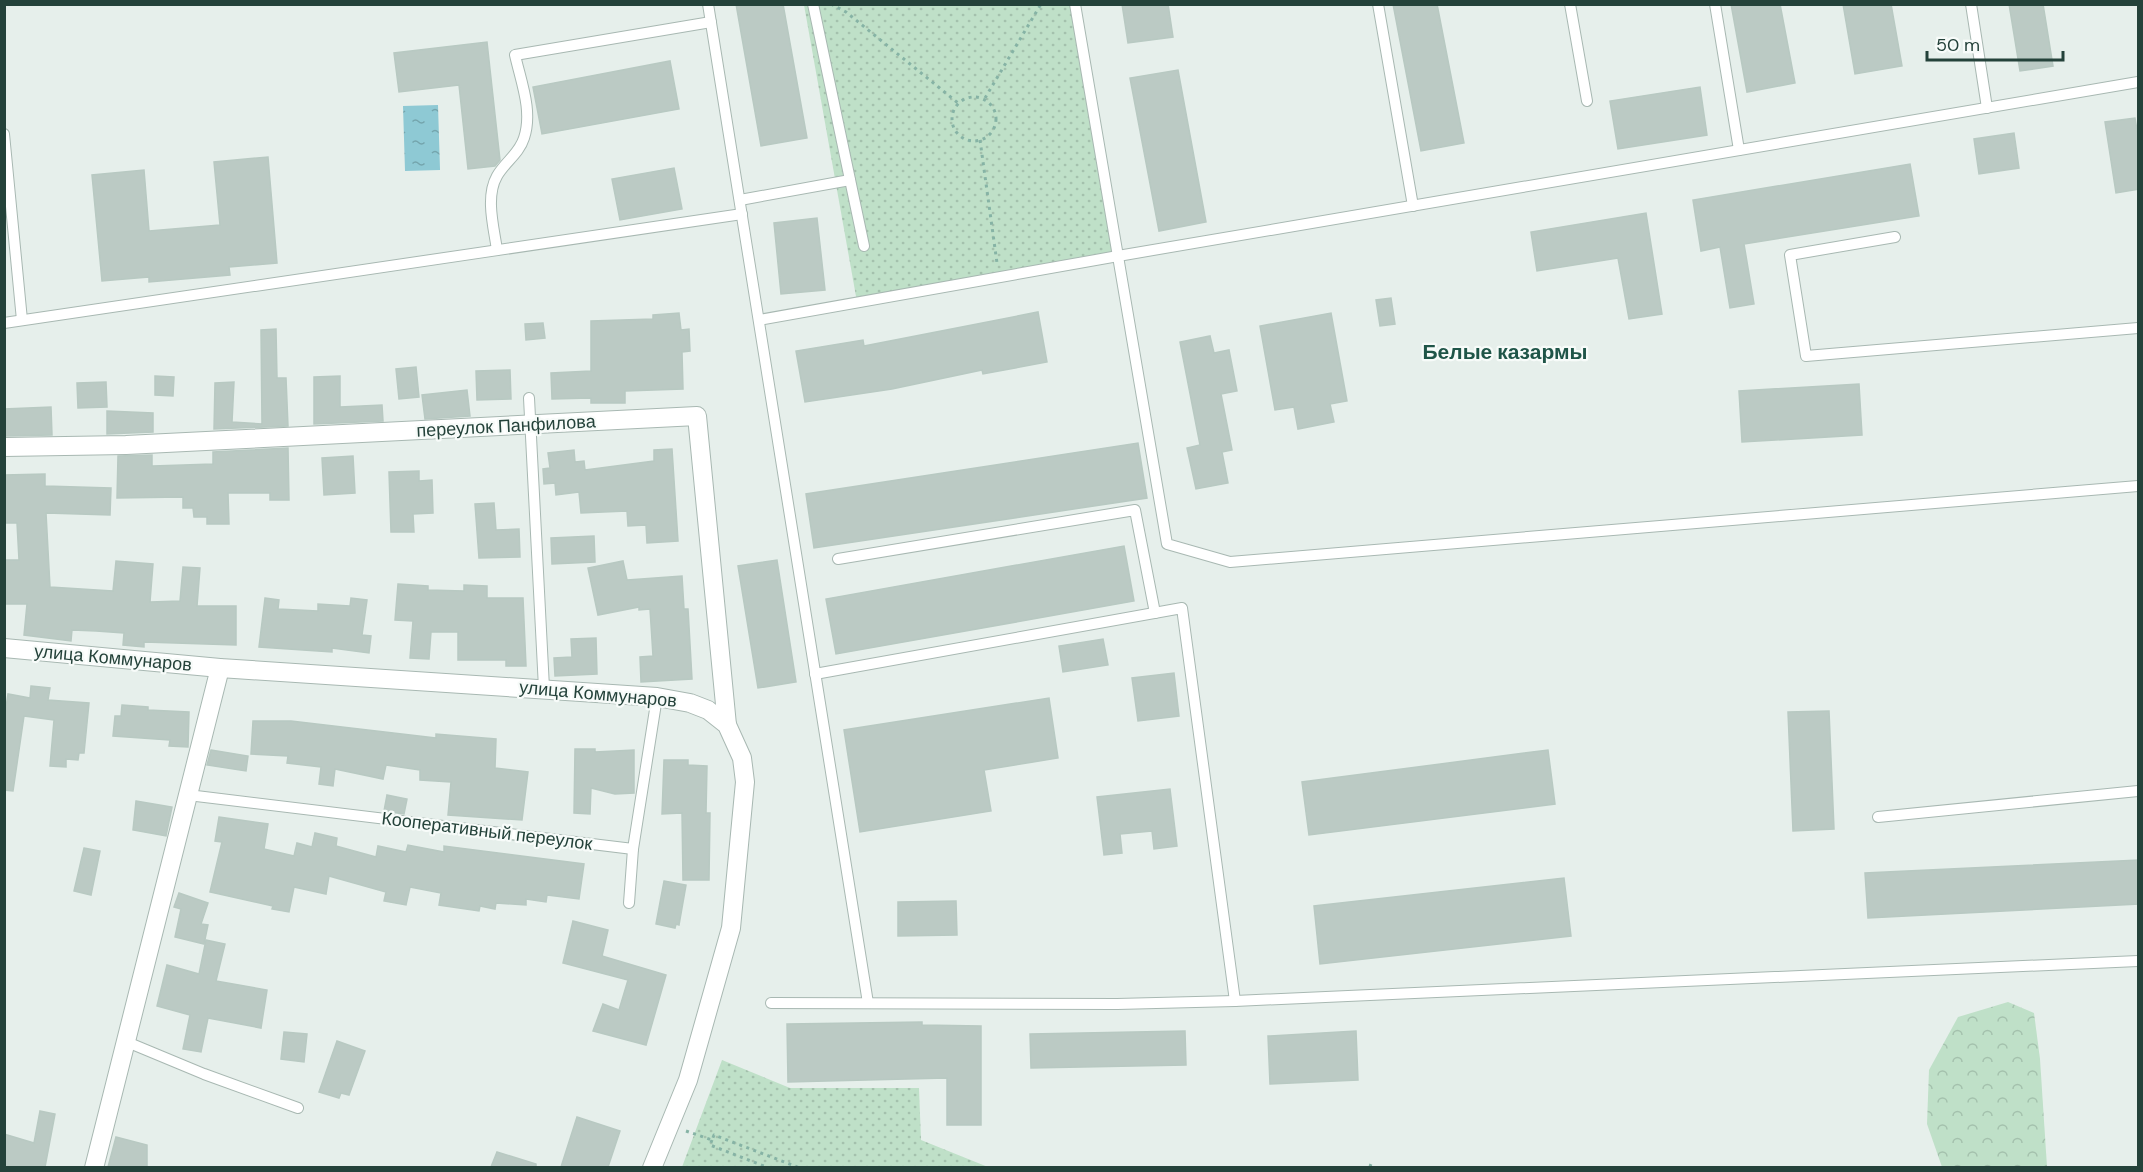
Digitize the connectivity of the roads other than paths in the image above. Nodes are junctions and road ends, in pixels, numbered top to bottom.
1 (708, 4) edge
2 (813, 4) edge
3 (1075, 4) edge
4 (1378, 4) edge
5 (1570, 4) edge
6 (1715, 4) edge
7 (1971, 4) edge
8 (711, 22) junction
9 (2139, 82) edge
10 (1587, 100) dead end
11 (1987, 108) junction
12 (4, 134) edge
13 (1739, 150) junction
14 (850, 180) junction
15 (740, 200) junction
16 (1413, 206) junction
17 (742, 214) junction
18 (1895, 237) dead end
19 (864, 246) dead end
20 (497, 250) junction
21 (1118, 256) junction
22 (22, 320) junction
23 (759, 320) junction
24 (4, 323) edge
25 (2139, 328) edge
26 (529, 398) dead end
27 (530, 424) junction
28 (4, 447) edge
29 (2139, 486) edge
30 (838, 559) dead end
31 (1155, 613) junction
32 (4, 648) edge
33 (220, 668) junction
34 (815, 674) junction
35 (544, 688) junction
36 (657, 697) junction
37 (727, 725) junction
38 (2139, 791) edge
39 (188, 795) junction
40 (1878, 817) dead end
41 (633, 849) junction
42 (629, 903) dead end
43 (2139, 961) edge
44 (1235, 1001) junction
45 (771, 1003) dead end
46 (868, 1003) junction
47 (127, 1042) junction
48 (298, 1108) dead end
49 (94, 1167) edge
50 (652, 1167) edge

1 - 8 lane
2 - 14 lane
3 - 21 lane
4 - 16 lane
5 - 10 lane
6 - 13 lane
7 - 11 lane
8 - 15 lane
8 - 20 lane
9 - 11 lane
11 - 13 lane
12 - 22 lane
13 - 16 lane
14 - 15 lane
14 - 19 lane
15 - 17 lane
16 - 21 lane
17 - 20 lane
17 - 23 lane
18 - 25 lane
20 - 22 lane
21 - 23 lane
21 - 29 lane
22 - 24 lane
23 - 34 lane
26 - 27 lane
27 - 28 street, переулок Панфилова
27 - 35 lane
27 - 37 street, переулок Панфилова
30 - 31 lane
31 - 34 lane
31 - 44 lane
32 - 33 street, улица Коммунаров
33 - 35 street, улица Коммунаров
33 - 39 street
34 - 46 lane
35 - 36 street, улица Коммунаров
36 - 37 street, улица Коммунаров
36 - 41 lane
37 - 50 street
38 - 40 lane
39 - 41 lane, Кооперативный переулок
39 - 47 street
41 - 42 lane
43 - 44 lane
44 - 46 lane
45 - 46 lane
47 - 48 lane
47 - 49 street

